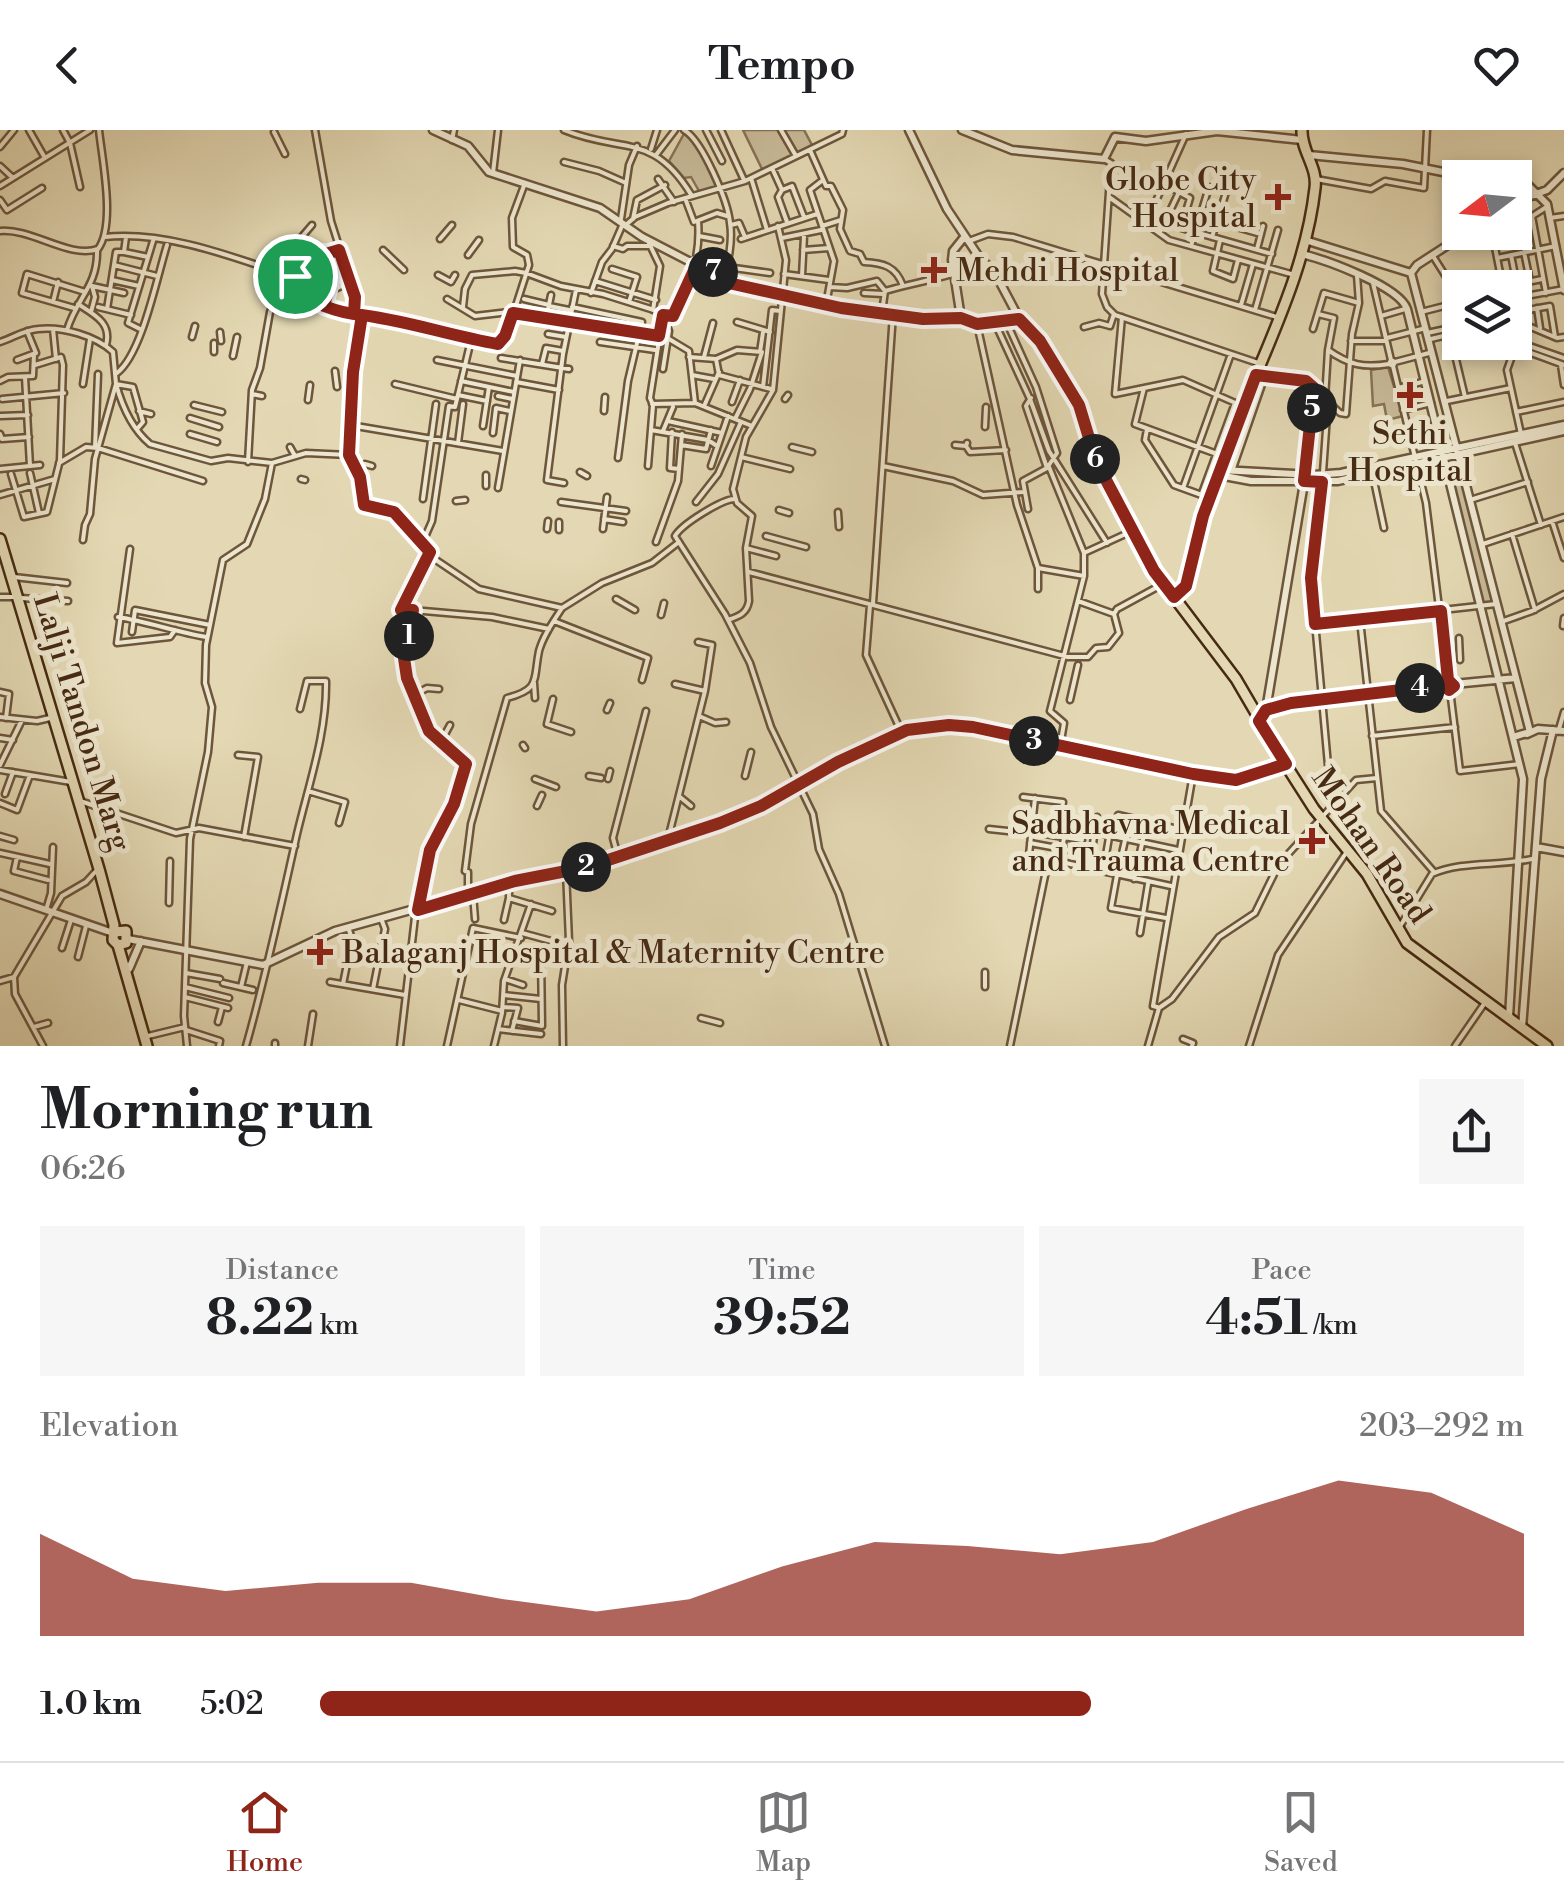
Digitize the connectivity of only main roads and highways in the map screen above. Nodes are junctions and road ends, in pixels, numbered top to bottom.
1 (1302, 135) edge
2 (0, 530) edge
3 (0, 539) edge
4 (19, 597) junction
5 (48, 691) junction
6 (74, 782) junction
7 (80, 802) junction
8 (116, 936) junction
9 (148, 1043) edge
10 (1547, 1046) edge

1 - 10 main road, Mohan Road
2 - 4 main road, Lalji Tandon Marg
3 - 4 main road, Lalji Tandon Marg
4 - 5 main road, Lalji Tandon Marg
5 - 6 main road, Lalji Tandon Marg
5 - 6 main road, Lalji Tandon Marg
6 - 7 main road, Lalji Tandon Marg
7 - 8 main road, Lalji Tandon Marg
7 - 8 main road, Lalji Tandon Marg
8 - 9 main road

